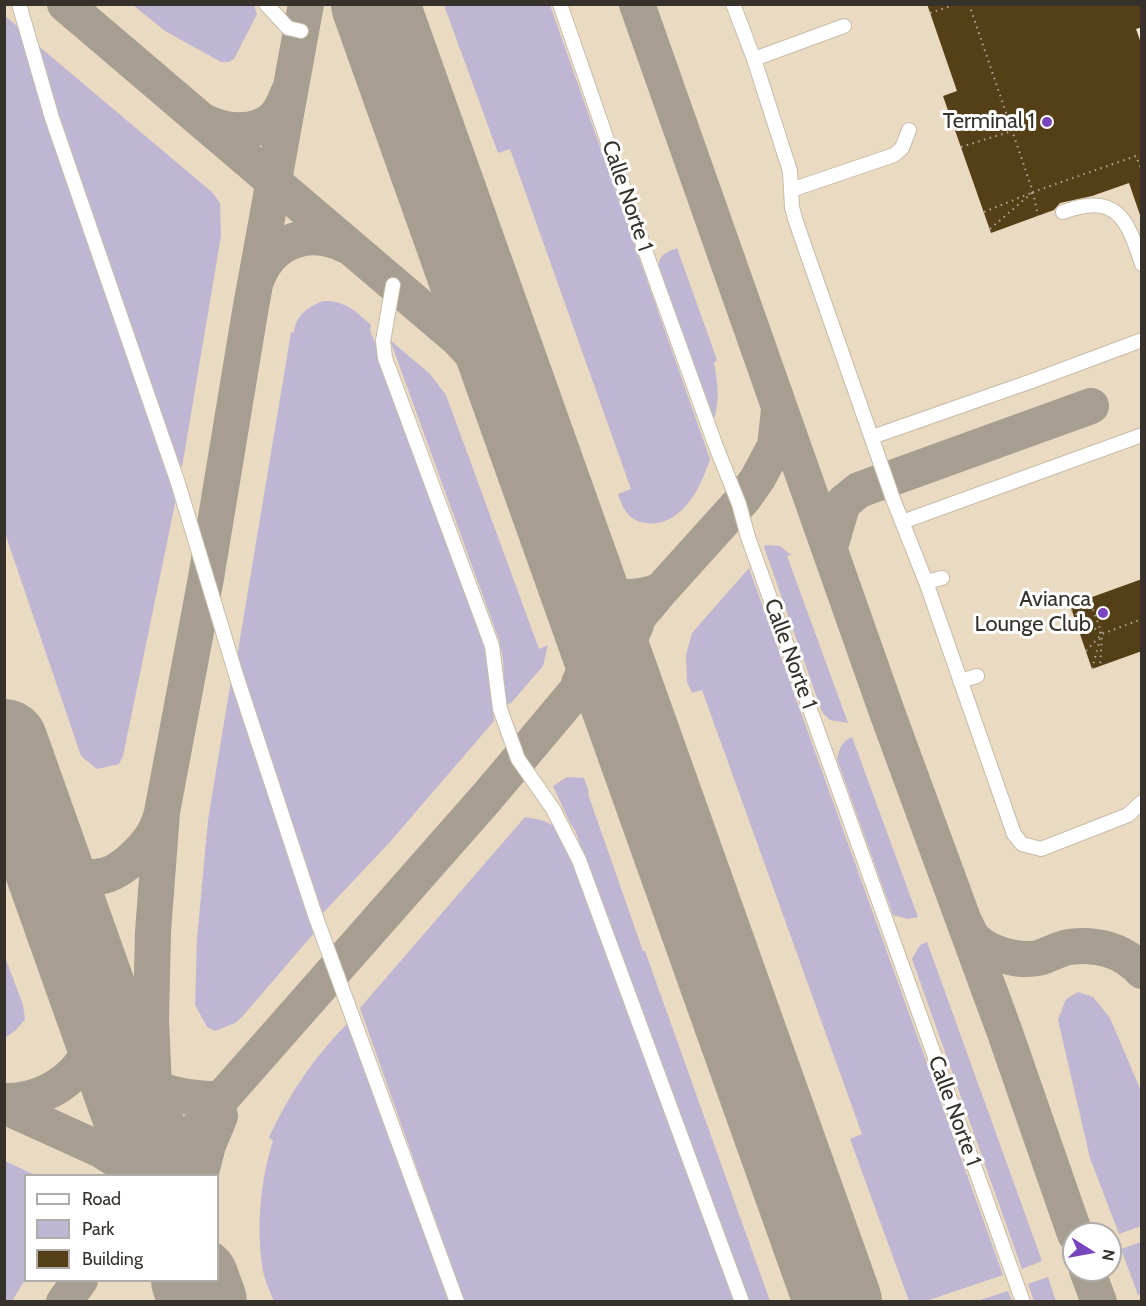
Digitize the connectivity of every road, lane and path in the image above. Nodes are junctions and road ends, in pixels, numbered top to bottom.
1 (19, 4) edge
2 (266, 4) edge
3 (560, 4) edge
4 (733, 4) edge
5 (957, 4) edge
6 (969, 4) edge
7 (930, 13) dead end
8 (844, 26) dead end
9 (301, 31) dead end
10 (754, 59) junction
11 (909, 130) dead end
12 (1012, 131) junction
13 (961, 147) dead end
14 (1142, 171) edge
15 (791, 190) junction
16 (1033, 192) junction
17 (984, 212) dead end
18 (1063, 212) dead end
19 (1038, 216) dead end
20 (990, 229) dead end
21 (1142, 264) edge
22 (393, 285) dead end
23 (1142, 340) edge
24 (1142, 435) edge
25 (872, 437) junction
26 (902, 522) junction
27 (942, 578) dead end
28 (926, 582) junction
29 (1089, 598) dead end
30 (1071, 610) dead end
31 (1142, 620) edge
32 (1102, 633) junction
33 (1086, 651) dead end
34 (1100, 666) dead end
35 (1092, 669) dead end
36 (977, 676) dead end
37 (960, 681) junction
38 (1142, 802) edge
39 (1135, 816) edge
40 (457, 1302) edge
41 (742, 1302) edge
42 (1023, 1302) edge

1 - 40 lane
2 - 9 lane
3 - 42 lane, Calle Norte 1
4 - 10 lane
5 - 7 path
6 - 12 path
8 - 10 lane
10 - 15 lane
11 - 15 lane
12 - 13 path
12 - 16 path
14 - 16 path
15 - 25 lane
16 - 17 path
16 - 19 path
16 - 20 path
18 - 21 lane
22 - 41 lane
23 - 25 lane
24 - 26 lane
25 - 26 lane
26 - 28 lane
27 - 28 lane
28 - 37 lane
29 - 32 path
30 - 32 path
31 - 32 path
32 - 33 path
32 - 34 path
32 - 35 path
36 - 37 lane
37 - 39 lane
38 - 39 lane

